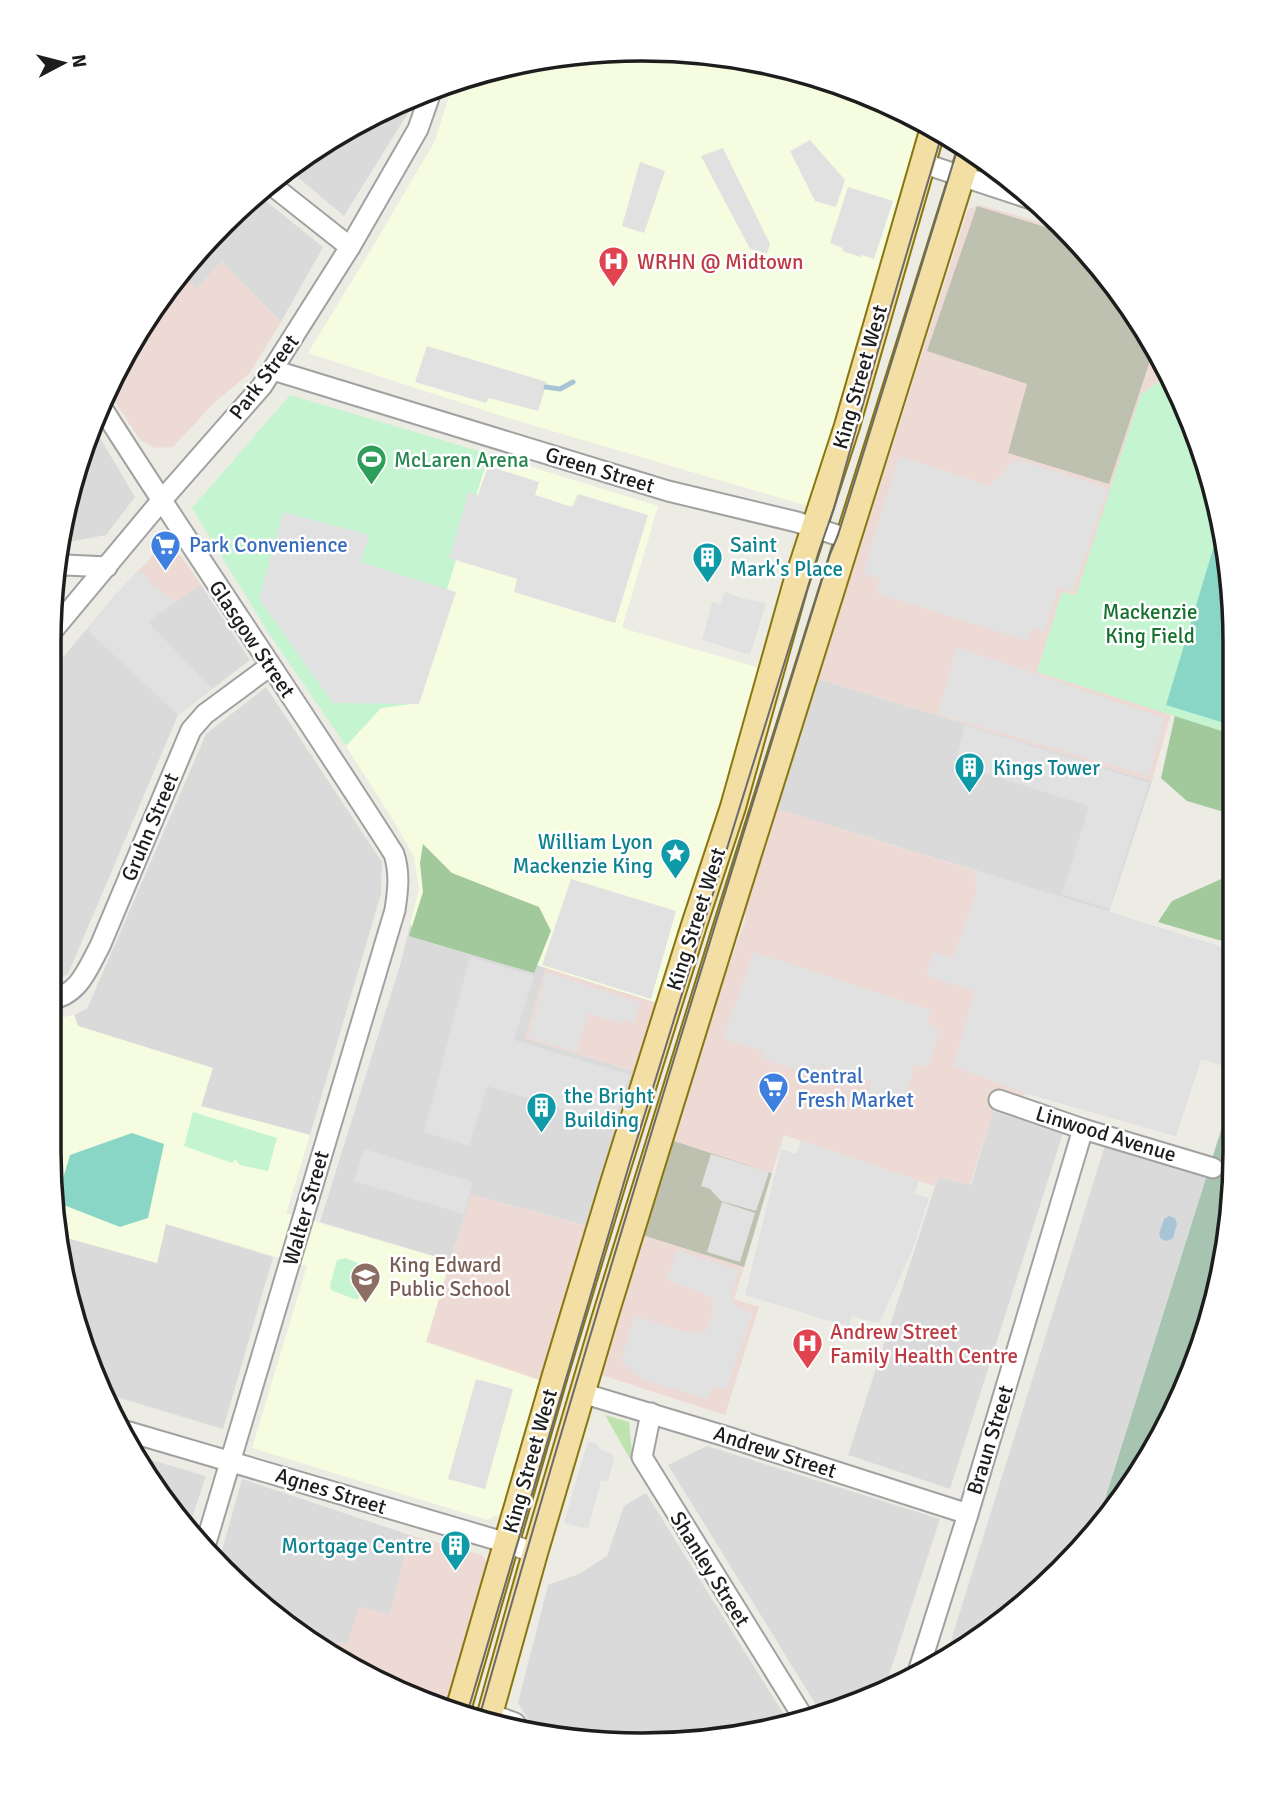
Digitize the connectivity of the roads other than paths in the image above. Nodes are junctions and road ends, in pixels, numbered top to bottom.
1 (427, 102) edge
2 (930, 138) edge
3 (967, 161) edge
4 (922, 163) junction
5 (963, 177) junction
6 (277, 190) edge
7 (1009, 192) edge
8 (350, 247) junction
9 (273, 370) junction
10 (107, 416) edge
11 (161, 500) junction
12 (814, 528) junction
13 (849, 539) junction
14 (66, 565) edge
15 (107, 566) junction
16 (62, 620) edge
17 (270, 666) junction
18 (398, 868) joint
19 (61, 997) edge
20 (999, 1100) dead end
21 (1083, 1129) junction
22 (1213, 1168) dead end
23 (582, 1393) junction
24 (651, 1413) junction
25 (134, 1433) edge
26 (232, 1461) junction
27 (968, 1514) junction
28 (208, 1538) edge
29 (507, 1543) junction
30 (535, 1553) junction
31 (922, 1661) edge
32 (460, 1703) edge
33 (799, 1711) edge
34 (490, 1712) edge

1 - 8 street, Park Street
2 - 4 main road, King Street West
3 - 5 main road, King Street West
4 - 5 street
4 - 12 main road, King Street West
5 - 7 street
5 - 13 main road, King Street West
6 - 8 street
8 - 9 street, Park Street
9 - 11 street, Park Street
9 - 12 street, Green Street
10 - 11 street, Glasgow Street
11 - 15 street, Park Street
11 - 17 street, Glasgow Street
12 - 13 street, Green Street
12 - 29 main road, King Street West
13 - 23 main road, King Street West
14 - 15 street
15 - 16 street, Park Street
17 - 18 street, Glasgow Street
17 - 19 street, Gruhn Street
18 - 26 street, Walter Street
20 - 21 street, Linwood Avenue
21 - 22 street, Linwood Avenue
21 - 27 street, Braun Street
23 - 24 street, Andrew Street
23 - 30 main road, King Street West
24 - 27 street, Andrew Street
24 - 33 street, Shanley Street
25 - 26 street, Agnes Street
26 - 28 street, Walter Street
26 - 29 street, Agnes Street
27 - 31 street, Braun Street
29 - 30 street, Agnes Street
29 - 32 main road, King Street West
30 - 34 main road, King Street West

